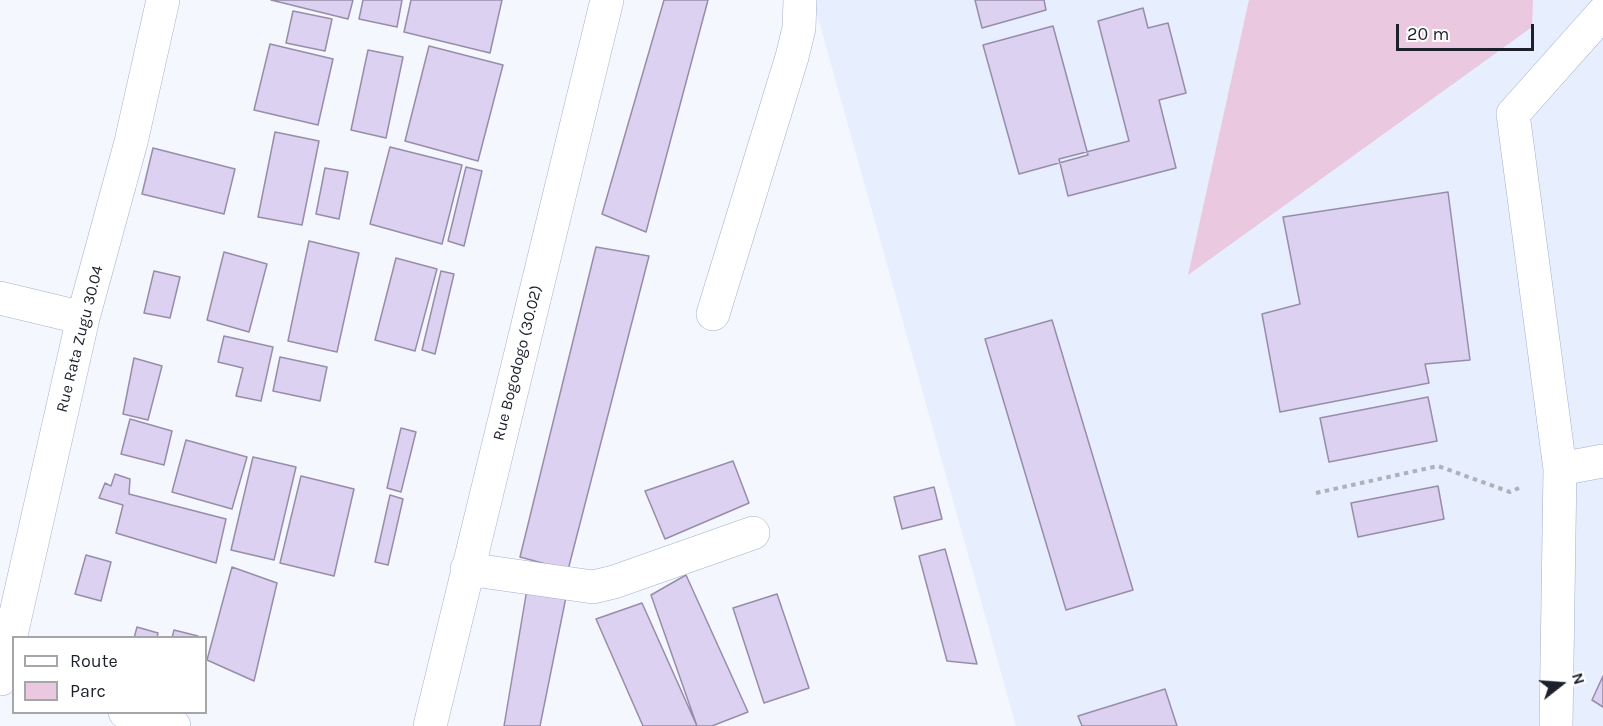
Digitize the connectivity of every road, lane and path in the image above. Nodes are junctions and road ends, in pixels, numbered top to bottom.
1 (163, 0) edge
2 (607, 0) edge
3 (800, 0) edge
4 (1603, 13) edge
5 (0, 298) edge
6 (713, 314) dead end
7 (83, 318) junction
8 (1603, 461) edge
9 (1560, 469) junction
10 (1316, 494) dead end
11 (753, 533) dead end
12 (467, 569) junction
13 (14, 636) edge
14 (12, 648) edge
15 (5, 680) edge
16 (132, 714) edge
17 (174, 726) edge
18 (430, 726) edge
19 (1556, 726) edge

1 - 7 street, Rue Rata Zugu 30.04
2 - 12 street, Rue Bogodogo (30.02)
3 - 6 street
4 - 9 street
5 - 7 street
7 - 13 street, Rue Rata Zugu 30.04
8 - 9 street
9 - 10 path
9 - 19 street
11 - 12 street
12 - 18 street, Rue Bogodogo (30.02)
14 - 15 street, Rue Rata Zugu 30.04
16 - 17 street

